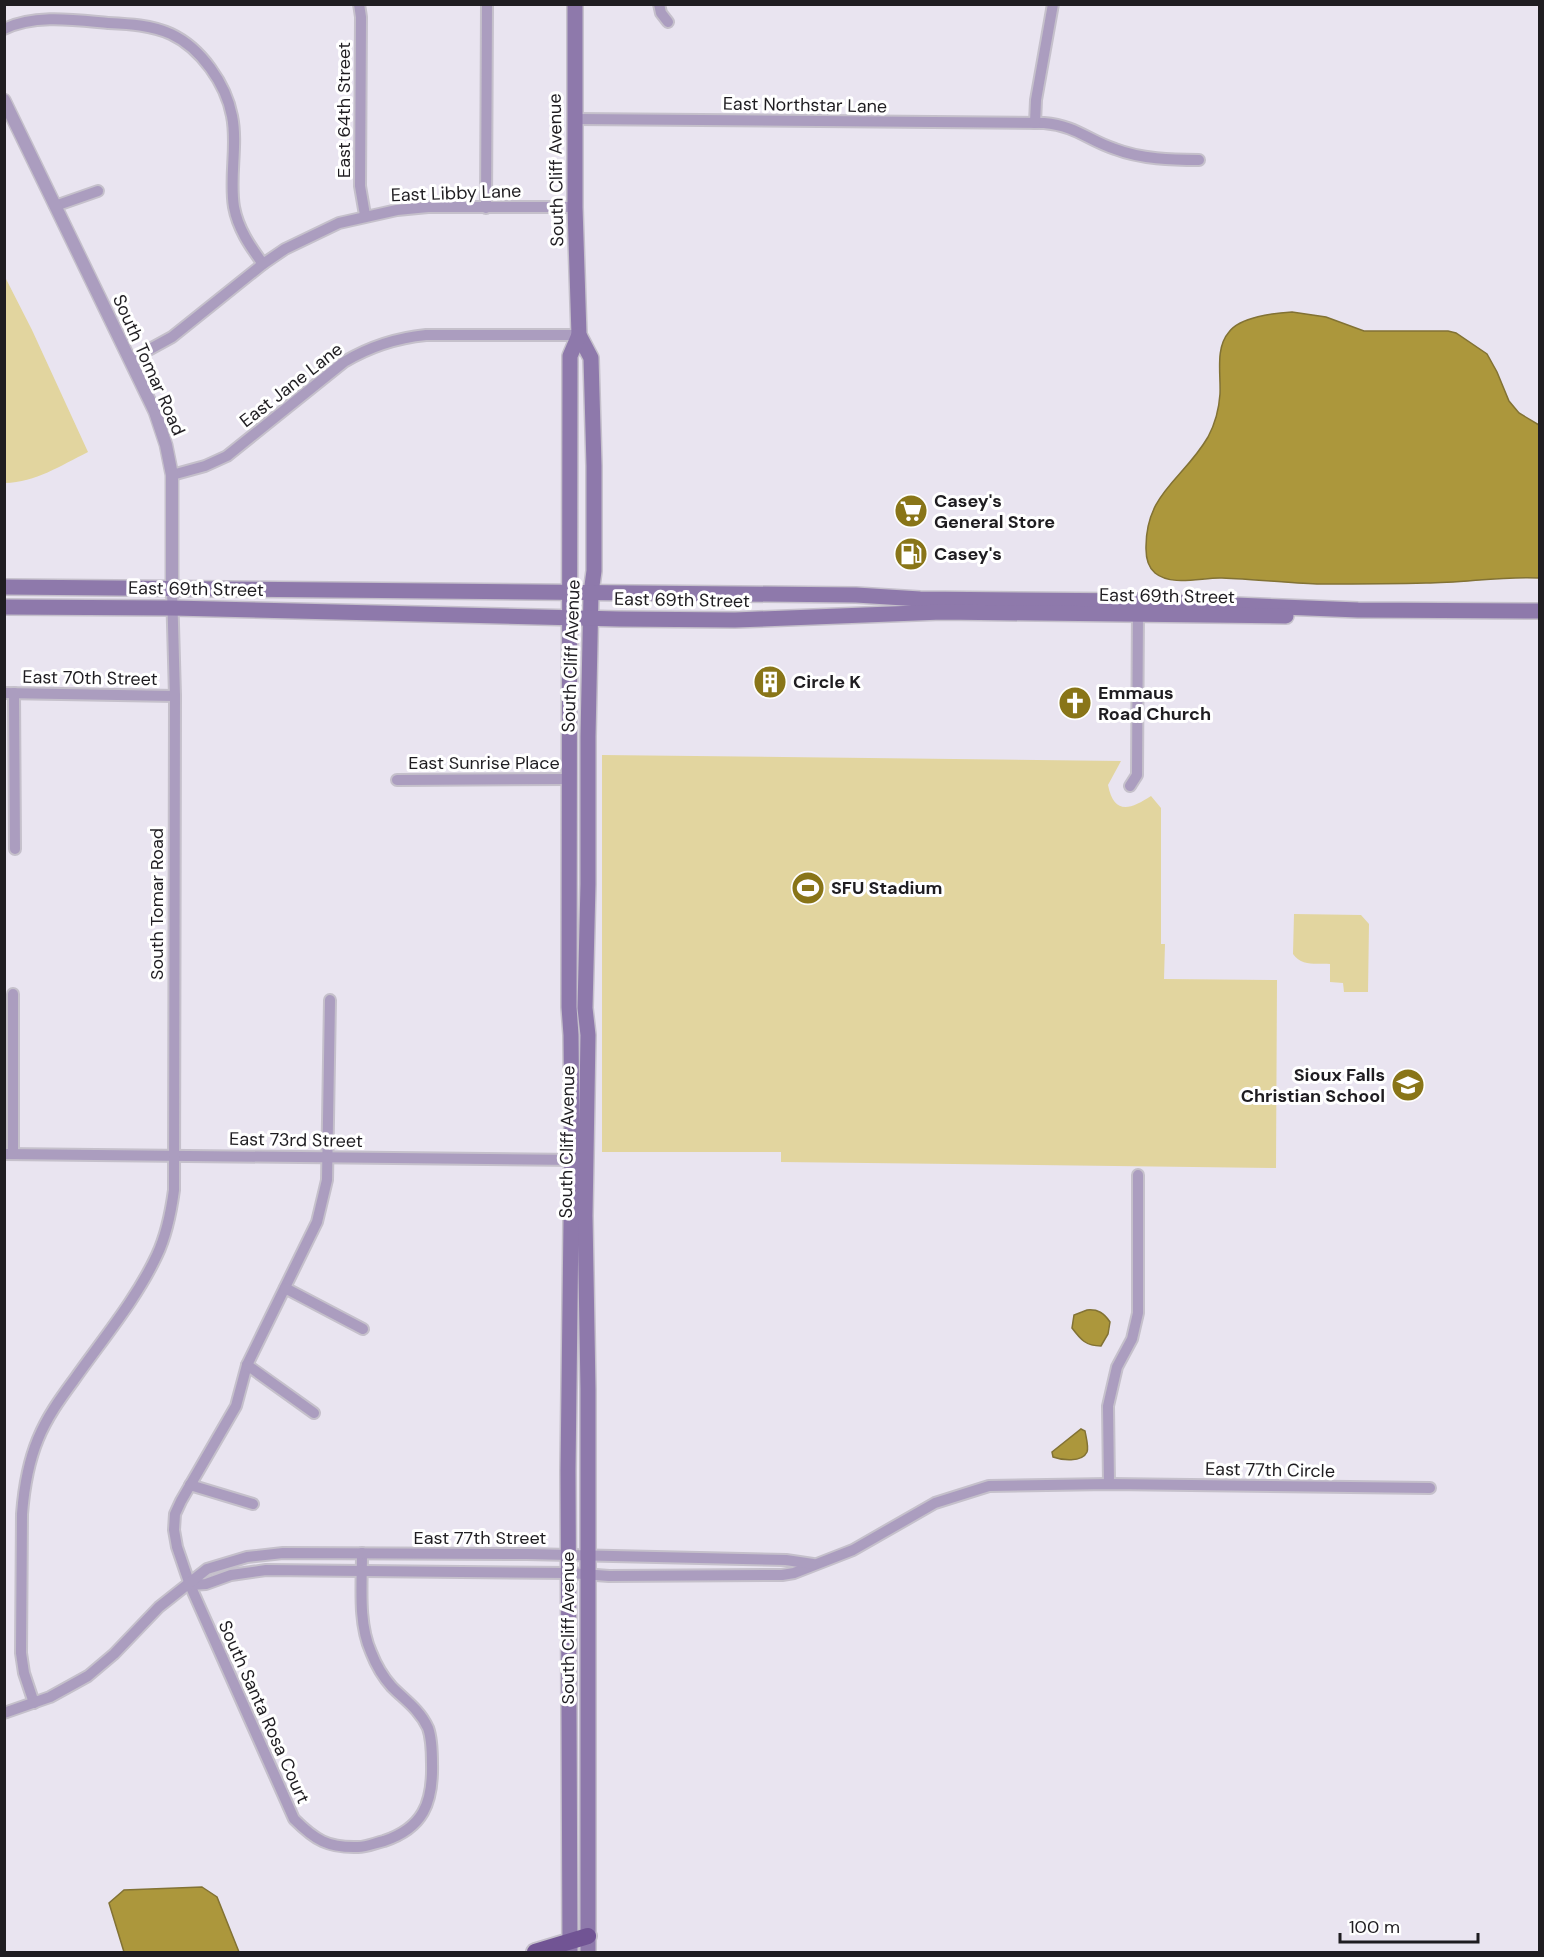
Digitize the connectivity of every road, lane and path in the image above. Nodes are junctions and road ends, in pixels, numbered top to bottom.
1 (359, 4) edge
2 (487, 4) edge
3 (575, 4) edge
4 (659, 4) edge
5 (1053, 4) edge
6 (668, 22) dead end
7 (4, 29) edge
8 (4, 100) edge
9 (575, 119) junction
10 (1035, 123) junction
11 (1199, 160) dead end
12 (98, 191) dead end
13 (55, 206) junction
14 (575, 207) junction
15 (486, 208) junction
16 (365, 215) junction
17 (263, 264) junction
18 (579, 335) junction
19 (130, 360) junction
20 (172, 475) junction
21 (4, 586) edge
22 (172, 589) junction
23 (570, 592) junction
24 (591, 593) junction
25 (4, 606) edge
26 (173, 608) junction
27 (1138, 608) junction
28 (1539, 611) edge
29 (570, 617) junction
30 (590, 618) junction
31 (10, 693) edge
32 (175, 696) junction
33 (570, 779) junction
34 (397, 780) dead end
35 (1130, 786) dead end
36 (15, 849) dead end
37 (13, 994) dead end
38 (330, 1000) dead end
39 (9, 1154) edge
40 (174, 1155) junction
41 (328, 1157) junction
42 (571, 1160) junction
43 (587, 1160) junction
44 (1138, 1175) dead end
45 (285, 1288) junction
46 (363, 1329) dead end
47 (247, 1365) junction
48 (314, 1413) dead end
49 (1109, 1484) junction
50 (190, 1485) junction
51 (1430, 1488) dead end
52 (253, 1504) dead end
53 (362, 1553) junction
54 (569, 1555) junction
55 (588, 1555) junction
56 (814, 1564) junction
57 (362, 1571) junction
58 (570, 1573) junction
59 (588, 1574) junction
60 (190, 1585) junction
61 (34, 1703) junction
62 (4, 1713) edge
63 (588, 1944) edge
64 (570, 1947) edge
65 (535, 1953) edge

1 - 16 street, East 64th Street
2 - 15 street
3 - 9 main road, South Cliff Avenue
4 - 6 street
5 - 10 street
7 - 17 street
8 - 13 street, South Tomar Road
9 - 10 street, East Northstar Lane
9 - 14 main road, South Cliff Avenue
10 - 11 street, East Northstar Lane
12 - 13 street
13 - 19 street, South Tomar Road
14 - 15 street, East Libby Lane
14 - 18 main road, South Cliff Avenue
15 - 16 street, East Libby Lane
16 - 17 street, East Libby Lane
17 - 19 street, East Libby Lane
18 - 20 street, East Jane Lane
18 - 23 main road, South Cliff Avenue
18 - 24 main road, South Cliff Avenue
19 - 20 street, South Tomar Road
20 - 22 street, South Tomar Road
21 - 22 main road, East 69th Street
22 - 23 main road, East 69th Street
22 - 26 street, South Tomar Road
23 - 24 main road, East 69th Street
23 - 29 main road, South Cliff Avenue
24 - 27 main road, East 69th Street
24 - 30 main road, South Cliff Avenue
25 - 26 main road, East 69th Street
26 - 29 main road, East 69th Street
26 - 32 street, South Tomar Road
27 - 28 main road, East 69th Street
27 - 30 main road, East 69th Street
27 - 35 street
29 - 30 main road, East 69th Street
29 - 33 main road, South Cliff Avenue
30 - 43 main road, South Cliff Avenue
31 - 32 street, East 70th Street
31 - 36 street
32 - 40 street, South Tomar Road
33 - 34 street, East Sunrise Place
33 - 42 main road, South Cliff Avenue
37 - 39 street
38 - 41 street, South Santa Rosa Court
39 - 40 street, East 73rd Street
40 - 41 street, East 73rd Street
40 - 61 street, South Tomar Road
41 - 42 street, East 73rd Street
41 - 45 street, South Santa Rosa Court
42 - 43 street, East 73rd Street
42 - 54 main road, South Cliff Avenue
43 - 55 main road, South Cliff Avenue
44 - 49 street
45 - 46 street
45 - 47 street, South Santa Rosa Court
47 - 48 street
47 - 50 street, South Santa Rosa Court
49 - 51 street, East 77th Circle
49 - 56 street, East 77th Street
50 - 52 street
50 - 60 street, South Santa Rosa Court
53 - 54 street, East 77th Street
53 - 57 street, South Santa Rosa Court
53 - 60 street, East 77th Street
54 - 55 street, East 77th Street
54 - 58 main road, South Cliff Avenue
55 - 56 street, East 77th Street
55 - 59 main road, South Cliff Avenue
56 - 59 street, East 77th Street
57 - 58 street, East 77th Street
57 - 60 street, East 77th Street
57 - 60 street, South Santa Rosa Court
58 - 59 street, East 77th Street
58 - 64 main road, South Cliff Avenue
59 - 63 main road, South Cliff Avenue
60 - 61 street, East 77th Street
61 - 62 street, East 77th Street
63 - 64 highway
64 - 65 highway

